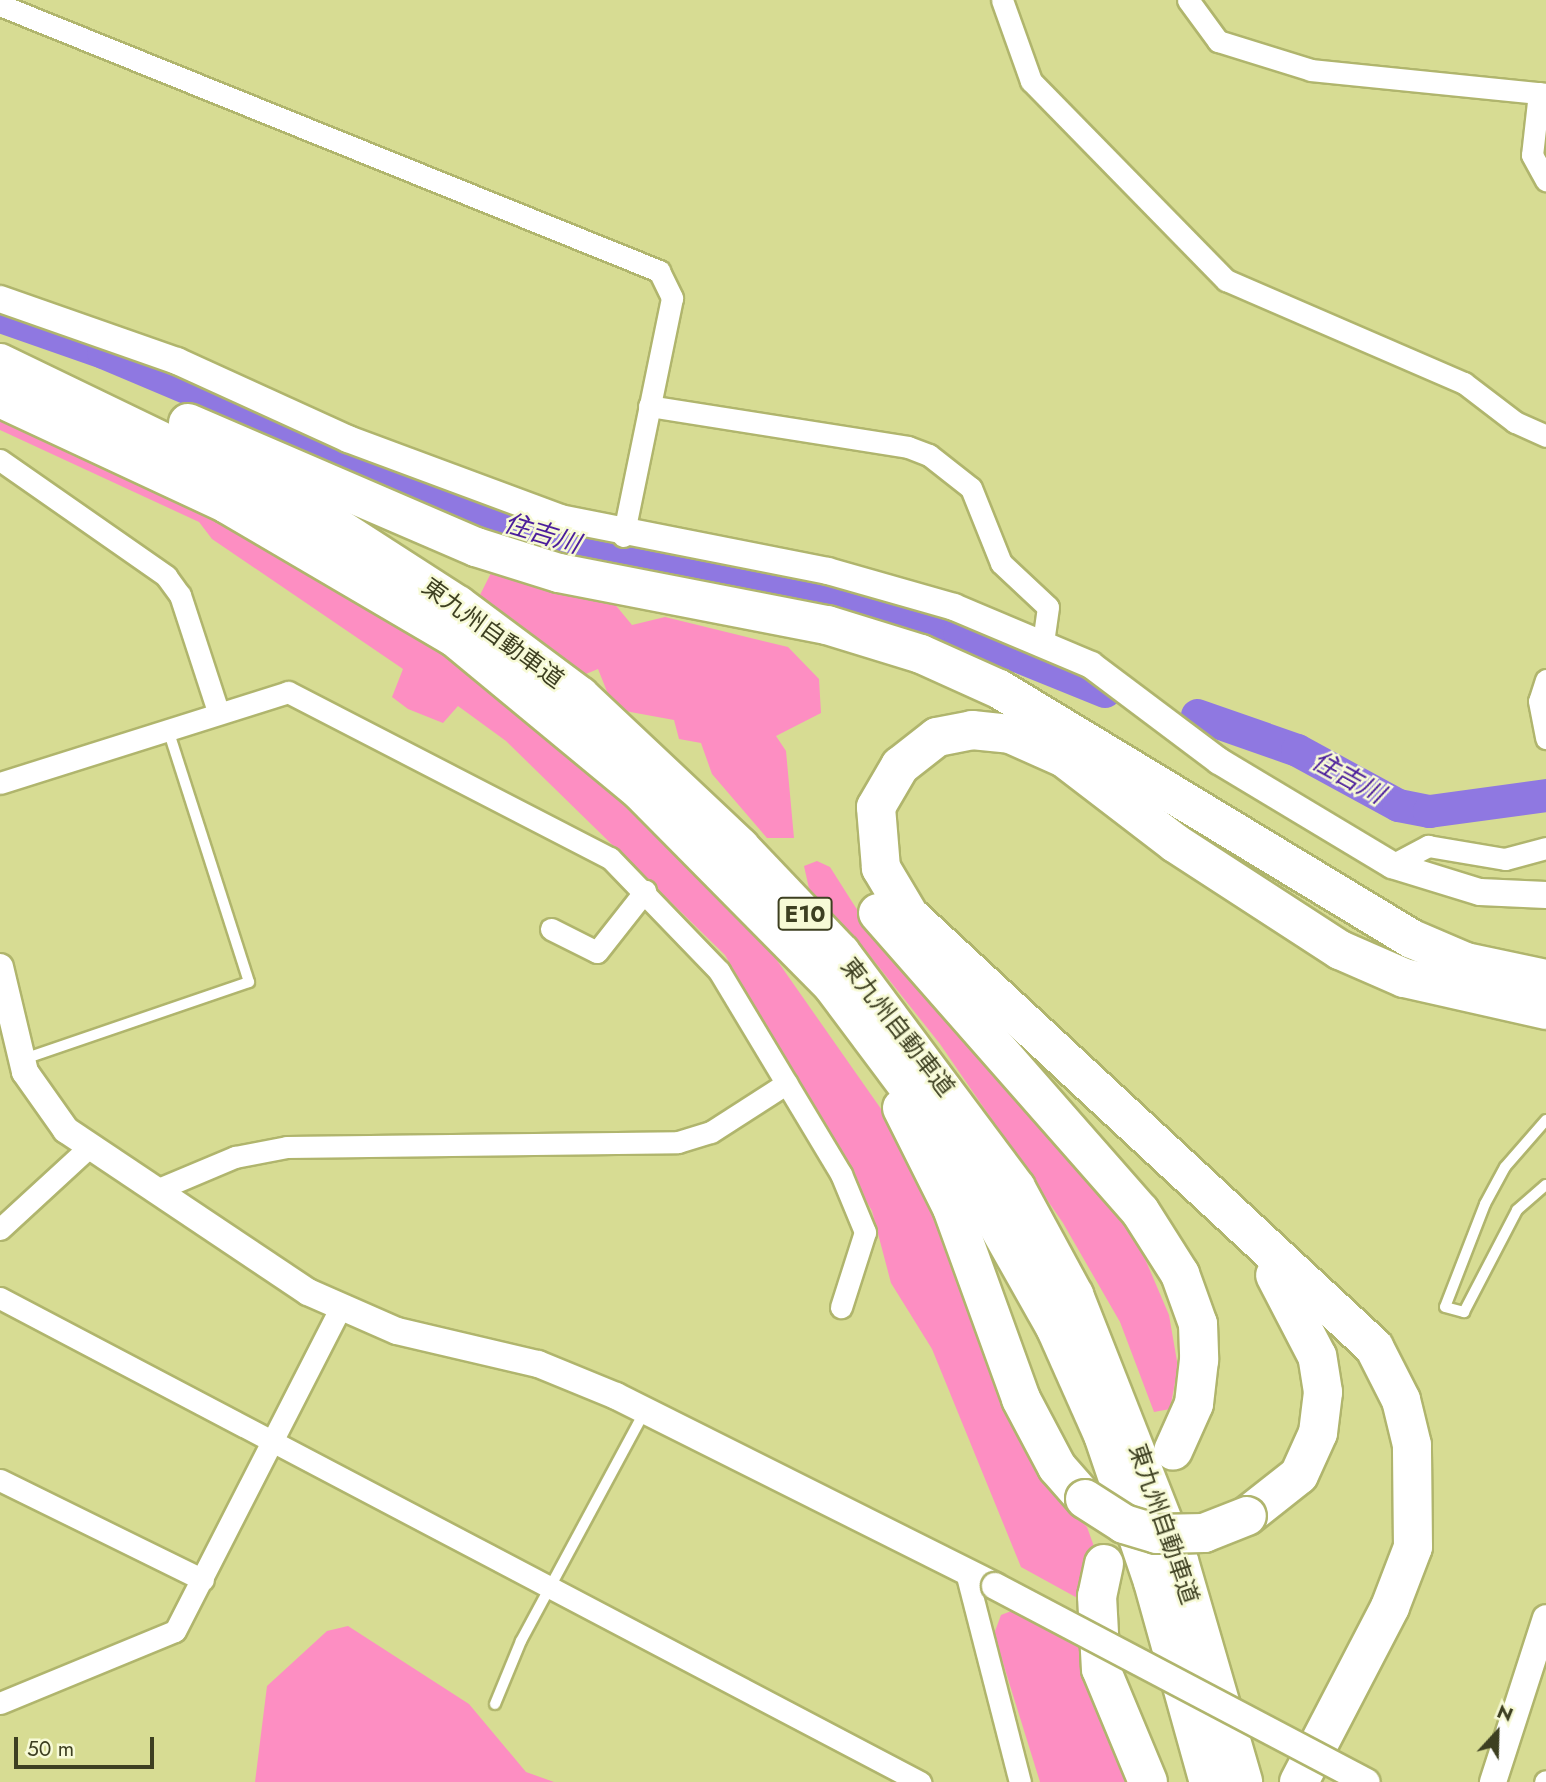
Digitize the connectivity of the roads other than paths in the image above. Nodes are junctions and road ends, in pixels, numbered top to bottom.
1 (1002, 0) edge
2 (1188, 0) edge
3 (0, 5) edge
4 (1543, 94) edge
5 (1546, 180) edge
6 (0, 299) edge
7 (0, 351) edge
8 (0, 363) edge
9 (0, 398) edge
10 (649, 406) junction
11 (1546, 436) edge
12 (0, 460) edge
13 (622, 536) junction
14 (1043, 642) junction
15 (1546, 680) edge
16 (218, 710) junction
17 (167, 727) junction
18 (1546, 738) edge
19 (1122, 761) junction
20 (0, 783) edge
21 (1546, 848) edge
22 (1392, 865) junction
23 (646, 891) junction
24 (1546, 895) edge
25 (551, 929) dead end
26 (0, 967) edge
27 (1546, 979) edge
28 (832, 985) junction
29 (1546, 1010) edge
30 (21, 1061) junction
31 (787, 1083) junction
32 (1546, 1120) edge
33 (87, 1149) junction
34 (1546, 1185) edge
35 (153, 1191) junction
36 (0, 1230) edge
37 (1258, 1246) junction
38 (0, 1298) edge
39 (841, 1307) dead end
40 (340, 1310) junction
41 (646, 1410) junction
42 (273, 1445) junction
43 (1173, 1451) dead end
44 (0, 1480) edge
45 (1104, 1564) dead end
46 (966, 1572) junction
47 (203, 1580) junction
48 (549, 1592) junction
49 (1546, 1621) edge
50 (0, 1703) edge
51 (495, 1704) dead end
52 (920, 1782) edge
53 (1020, 1782) edge
54 (1148, 1782) edge
55 (1209, 1782) edge
56 (1243, 1782) edge
57 (1299, 1782) edge
58 (1367, 1782) edge
59 (1493, 1782) edge

1 - 11 street
2 - 4 street
3 - 10 street
4 - 5 street
6 - 13 street
7 - 19 highway
8 - 56 highway, 東九州自動車道 / E10
9 - 28 highway, 東九州自動車道 / E10
10 - 13 street
10 - 14 street
12 - 16 street
13 - 14 street
14 - 22 street
15 - 18 street
16 - 17 street
16 - 23 street
17 - 20 street
17 - 30 lane
19 - 27 highway
19 - 43 highway
21 - 22 street
22 - 24 street
23 - 25 street
23 - 31 street
26 - 30 street
28 - 37 highway, bridge
28 - 55 highway, 東九州自動車道 / E10
29 - 37 highway
30 - 33 street
31 - 35 street
31 - 39 street
32 - 34 lane
33 - 35 street
33 - 36 street
35 - 40 street
37 - 57 highway
38 - 42 street
40 - 41 street
40 - 42 street
41 - 46 street
41 - 48 lane
42 - 47 street
42 - 48 street
44 - 47 street
45 - 54 highway
46 - 53 street
46 - 58 street, bridge
47 - 50 street
48 - 51 lane
48 - 52 street
49 - 59 street

